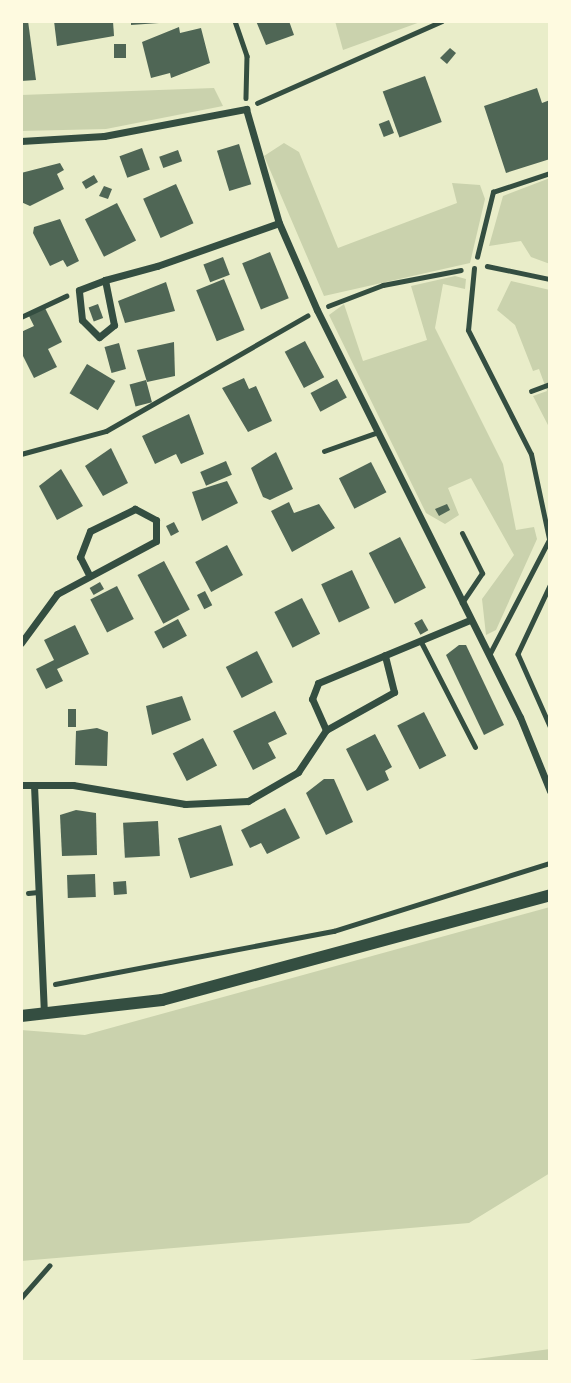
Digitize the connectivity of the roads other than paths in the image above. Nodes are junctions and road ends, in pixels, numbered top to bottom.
1 (21, 141) edge
2 (279, 223) junction
3 (474, 268) road end
4 (105, 280) junction
5 (378, 432) junction
6 (324, 451) dead end
7 (462, 533) dead end
8 (549, 538) edge
9 (88, 573) junction
10 (462, 603) junction
11 (470, 620) junction
12 (421, 642) junction
13 (21, 643) edge
14 (385, 655) junction
15 (489, 655) junction
16 (326, 730) junction
17 (475, 747) dead end
18 (21, 785) edge
19 (34, 785) junction
20 (550, 791) edge
21 (38, 892) junction
22 (28, 893) dead end
23 (550, 895) edge
24 (44, 1015) junction
25 (21, 1016) edge

1 - 2 street
2 - 4 street
2 - 5 street
3 - 8 lane
4 - 4 street
5 - 6 lane
5 - 10 street
7 - 10 lane
8 - 15 lane
9 - 9 street
9 - 13 street
10 - 11 street
11 - 12 street
11 - 15 street
12 - 14 street
12 - 17 lane
14 - 16 street
14 - 16 street
15 - 20 street
16 - 19 street
18 - 19 street
19 - 21 street
21 - 22 lane
21 - 24 street
23 - 24 street
24 - 25 street

